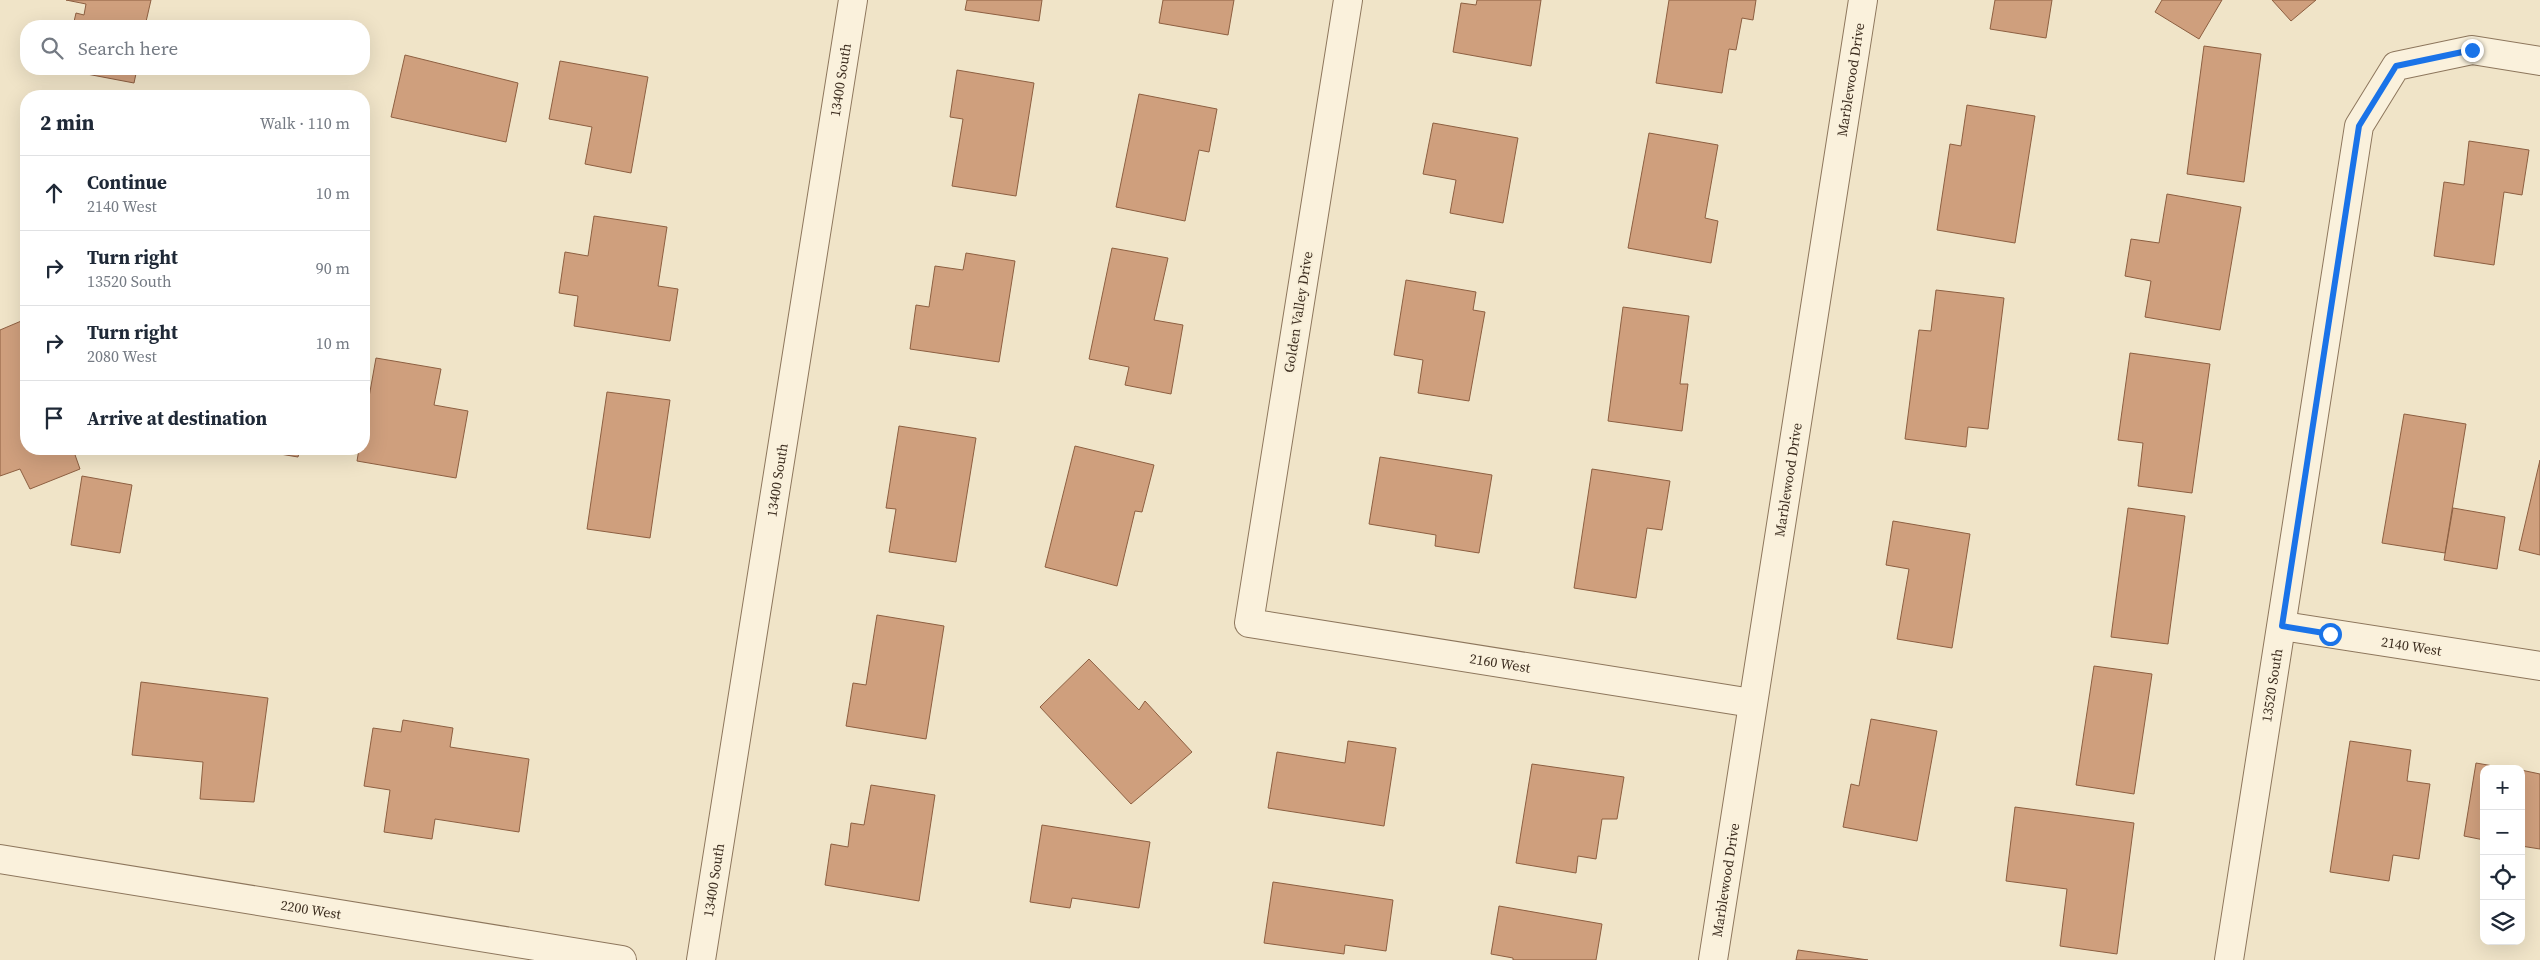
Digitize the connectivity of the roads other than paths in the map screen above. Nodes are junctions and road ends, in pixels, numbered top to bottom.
1 (853, 0) edge
2 (1348, 0) edge
3 (1863, 0) edge
4 (2540, 61) edge
5 (1249, 623) joint
6 (2282, 626) junction
7 (2540, 666) edge
8 (1752, 703) junction
9 (0, 859) edge
10 (622, 960) edge
11 (701, 960) edge
12 (1712, 960) edge
13 (2229, 960) edge

1 - 11 street, 13400 South
2 - 5 street, Golden Valley Drive
3 - 8 street, Marblewood Drive
4 - 6 street, 13520 South
5 - 8 street, 2160 West
6 - 7 street, 2140 West
6 - 13 street, 13520 South
8 - 12 street, Marblewood Drive
9 - 10 street, 2200 West

